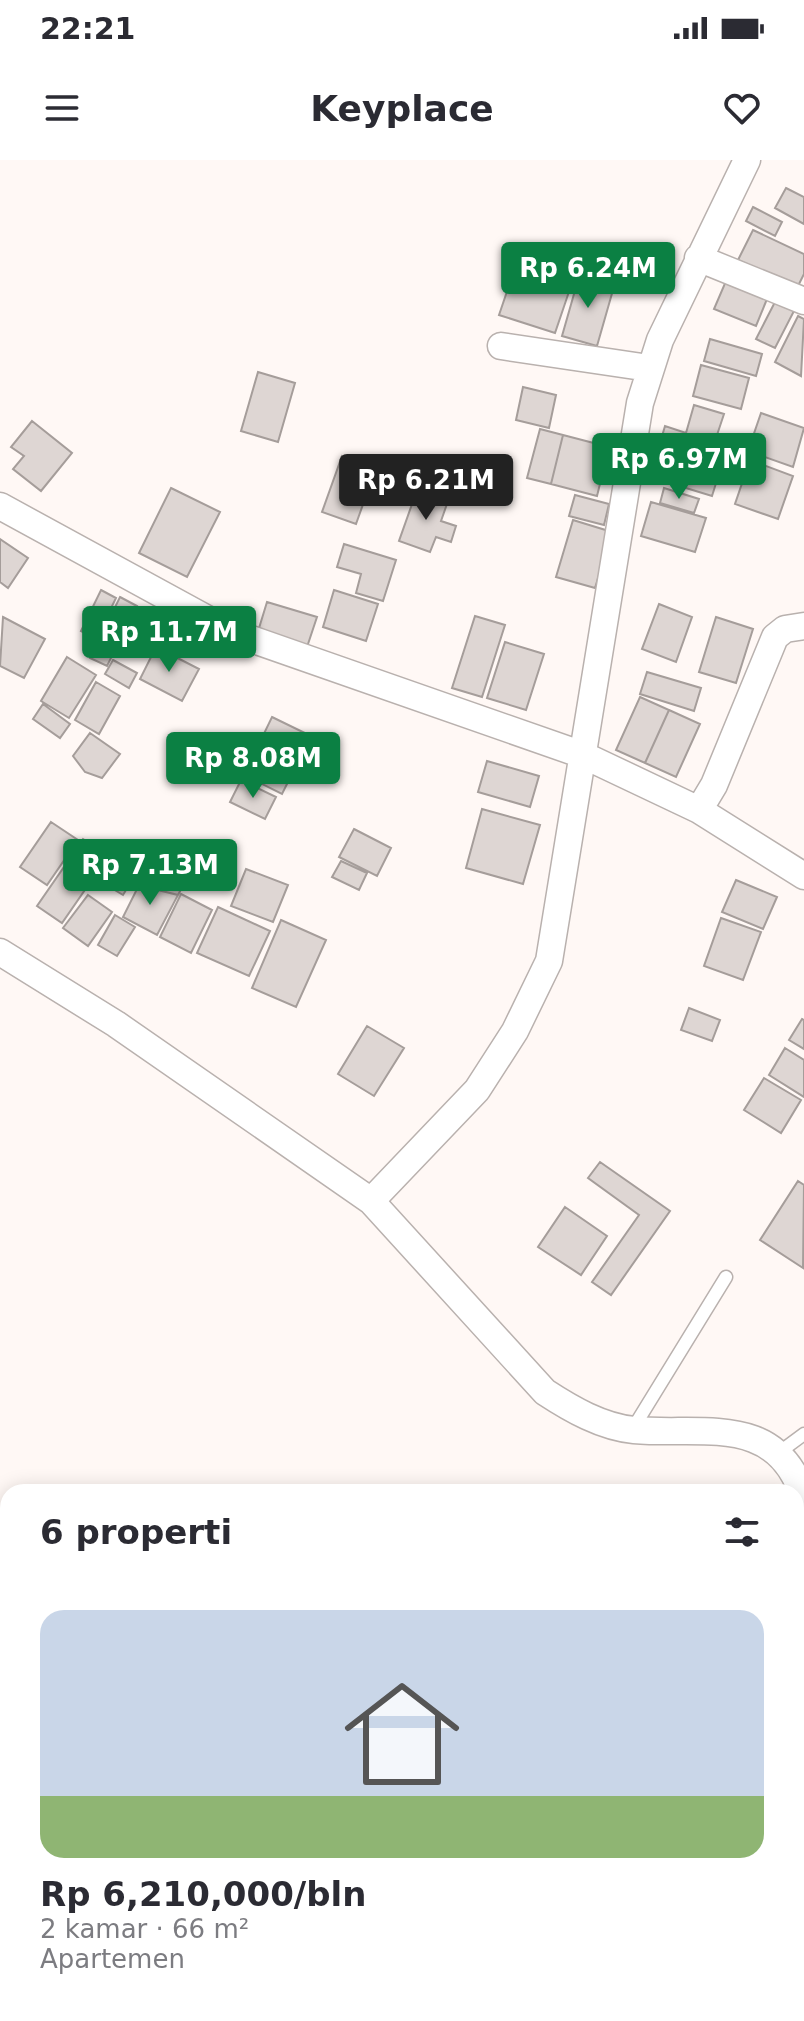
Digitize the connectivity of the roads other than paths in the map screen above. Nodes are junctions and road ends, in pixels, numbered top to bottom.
1 (747, 160) edge
2 (698, 258) junction
3 (804, 301) edge
4 (501, 346) dead end
5 (649, 368) junction
6 (0, 506) edge
7 (804, 626) edge
8 (583, 755) junction
9 (699, 810) junction
10 (804, 876) edge
11 (0, 952) edge
12 (371, 1201) junction
13 (726, 1277) dead end
14 (632, 1430) junction
15 (804, 1434) edge
16 (777, 1454) junction
17 (798, 1484) edge

1 - 2 street
2 - 3 street
2 - 5 street
4 - 5 street
5 - 8 street
6 - 8 street
7 - 9 street
8 - 9 street
8 - 12 street
9 - 10 street
11 - 12 street
12 - 14 street
13 - 14 lane
14 - 16 street
15 - 16 lane
16 - 17 street

